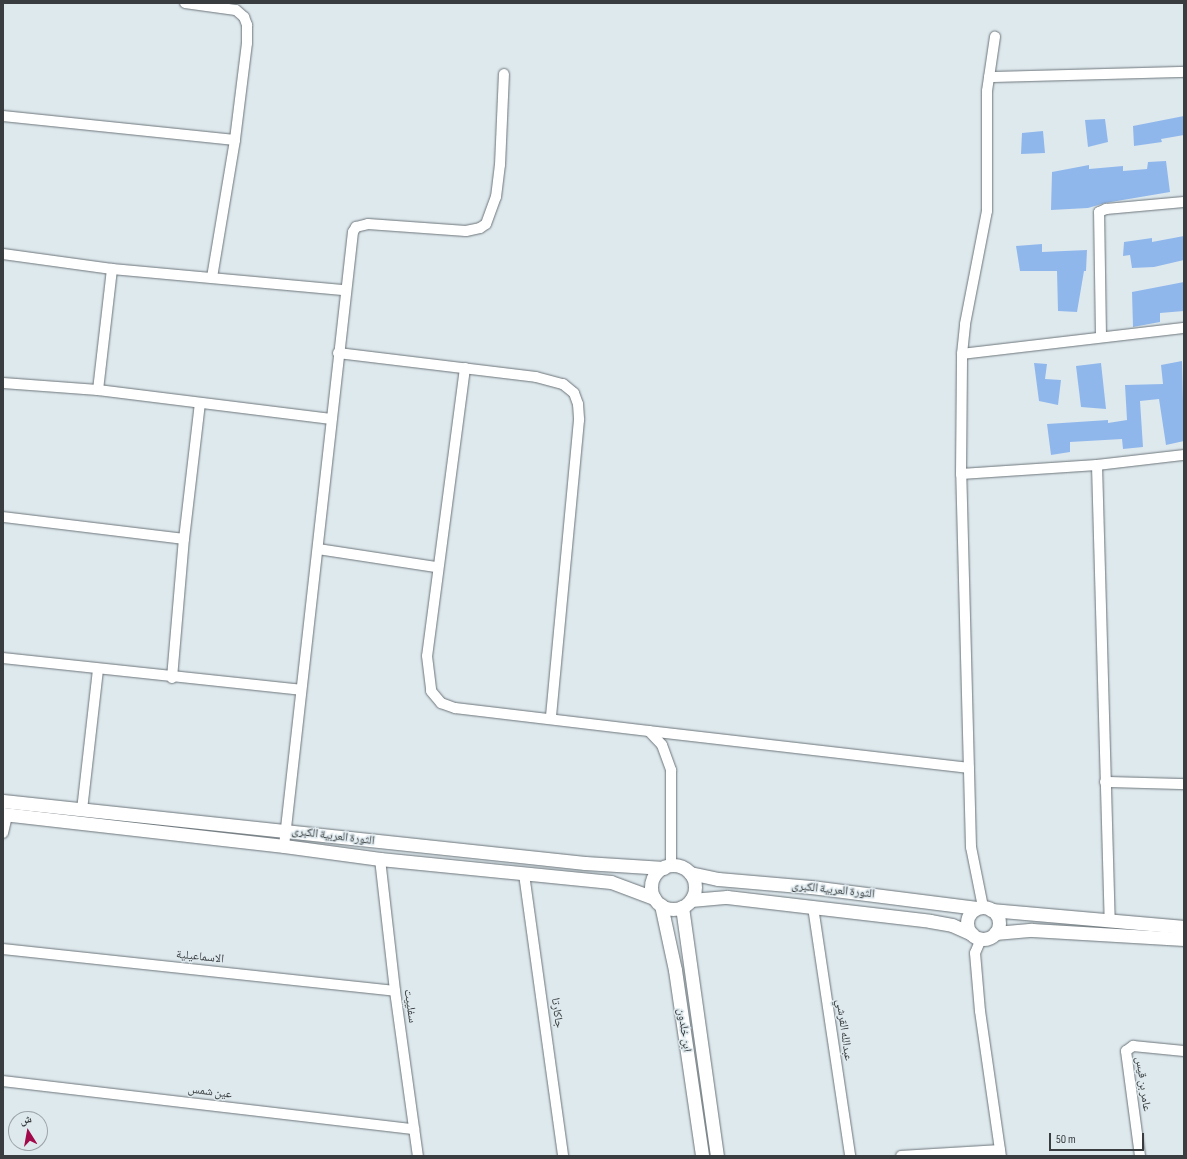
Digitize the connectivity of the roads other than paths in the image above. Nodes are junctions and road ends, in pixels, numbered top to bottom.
1 (185, 3) edge
2 (995, 37) dead end
3 (1184, 72) edge
4 (504, 74) dead end
5 (989, 77) junction
6 (3, 116) edge
7 (235, 140) junction
8 (1184, 202) edge
9 (3, 254) edge
10 (112, 269) junction
11 (212, 276) junction
12 (345, 290) junction
13 (1184, 328) edge
14 (1101, 336) junction
15 (338, 353) junction
16 (962, 354) junction
17 (464, 368) junction
18 (3, 383) edge
19 (98, 390) junction
20 (200, 403) junction
21 (331, 419) junction
22 (1184, 455) edge
23 (1097, 465) junction
24 (961, 474) junction
25 (3, 517) edge
26 (184, 539) junction
27 (318, 549) junction
28 (436, 567) junction
29 (3, 658) edge
30 (98, 670) junction
31 (172, 678) junction
32 (300, 690) junction
33 (551, 718) junction
34 (649, 732) junction
35 (969, 768) junction
36 (1105, 782) junction
37 (1184, 784) edge
38 (3, 801) edge
39 (82, 810) junction
40 (5, 814) edge
41 (287, 831) junction
42 (3, 833) edge
43 (284, 846) junction
44 (380, 859) junction
45 (585, 863) junction
46 (667, 867) junction
47 (690, 873) junction
48 (524, 874) junction
49 (583, 881) junction
50 (658, 901) junction
51 (687, 904) junction
52 (813, 907) junction
53 (984, 909) junction
54 (1110, 922) junction
55 (1184, 927) edge
56 (995, 933) junction
57 (976, 937) junction
58 (1184, 939) edge
59 (3, 949) edge
60 (395, 991) junction
61 (1184, 1051) edge
62 (3, 1081) edge
63 (414, 1129) junction
64 (1001, 1153) edge
65 (418, 1156) edge
66 (563, 1156) edge
67 (702, 1156) edge
68 (717, 1156) edge
69 (850, 1156) edge
70 (901, 1156) edge
71 (1140, 1156) edge

1 - 7 street
2 - 5 street
3 - 5 street
4 - 12 street
5 - 16 street
6 - 7 street
7 - 11 street
8 - 14 street
9 - 10 street
10 - 11 street
10 - 19 street
11 - 12 street
12 - 15 street
13 - 14 street
14 - 16 street
15 - 17 street
15 - 21 street
16 - 24 street
17 - 28 street
17 - 33 street
18 - 19 street
19 - 20 street
20 - 21 street
20 - 26 street
21 - 27 street
22 - 23 street
23 - 24 street
23 - 36 street
24 - 35 street
25 - 26 street
26 - 31 street
27 - 28 street
27 - 32 street
28 - 33 street
29 - 30 street
30 - 31 street
30 - 39 street
31 - 32 street
32 - 41 street
33 - 34 street
34 - 35 street
34 - 46 street
35 - 53 street
36 - 37 street
36 - 54 street
38 - 39 street, الثورة العربية الكبرى
39 - 41 street, الثورة العربية الكبرى
40 - 42 street
40 - 43 street, الثورة العربية الكبرى
41 - 43 street
41 - 45 street, الثورة العربية الكبرى
43 - 44 street, الثورة العربية الكبرى
44 - 48 street, الثورة العربية الكبرى
44 - 60 street, سفلييت
45 - 46 street, الثورة العربية الكبرى
45 - 49 street
46 - 47 street
46 - 50 street
47 - 51 street
47 - 53 street, الثورة العربية الكبرى
48 - 49 street, الثورة العربية الكبرى
48 - 66 street, جاكارتا
49 - 50 street, الثورة العربية الكبرى
50 - 51 street
50 - 67 street, ابن خلدون
51 - 52 street, الثورة العربية الكبرى
51 - 68 street, ابن خلدون
52 - 57 street, الثورة العربية الكبرى
52 - 69 street, عبدالله القرشي
53 - 54 street, الثورة العربية الكبرى
53 - 56 street
53 - 57 street
54 - 55 street, الثورة العربية الكبرى
56 - 57 street
56 - 58 street
57 - 64 street
59 - 60 street, الاسماعيلية
60 - 63 street, سفلييت
61 - 71 street, عامر بن قيس
62 - 63 street, عين شمس
63 - 65 street, سفلييت
64 - 70 street

